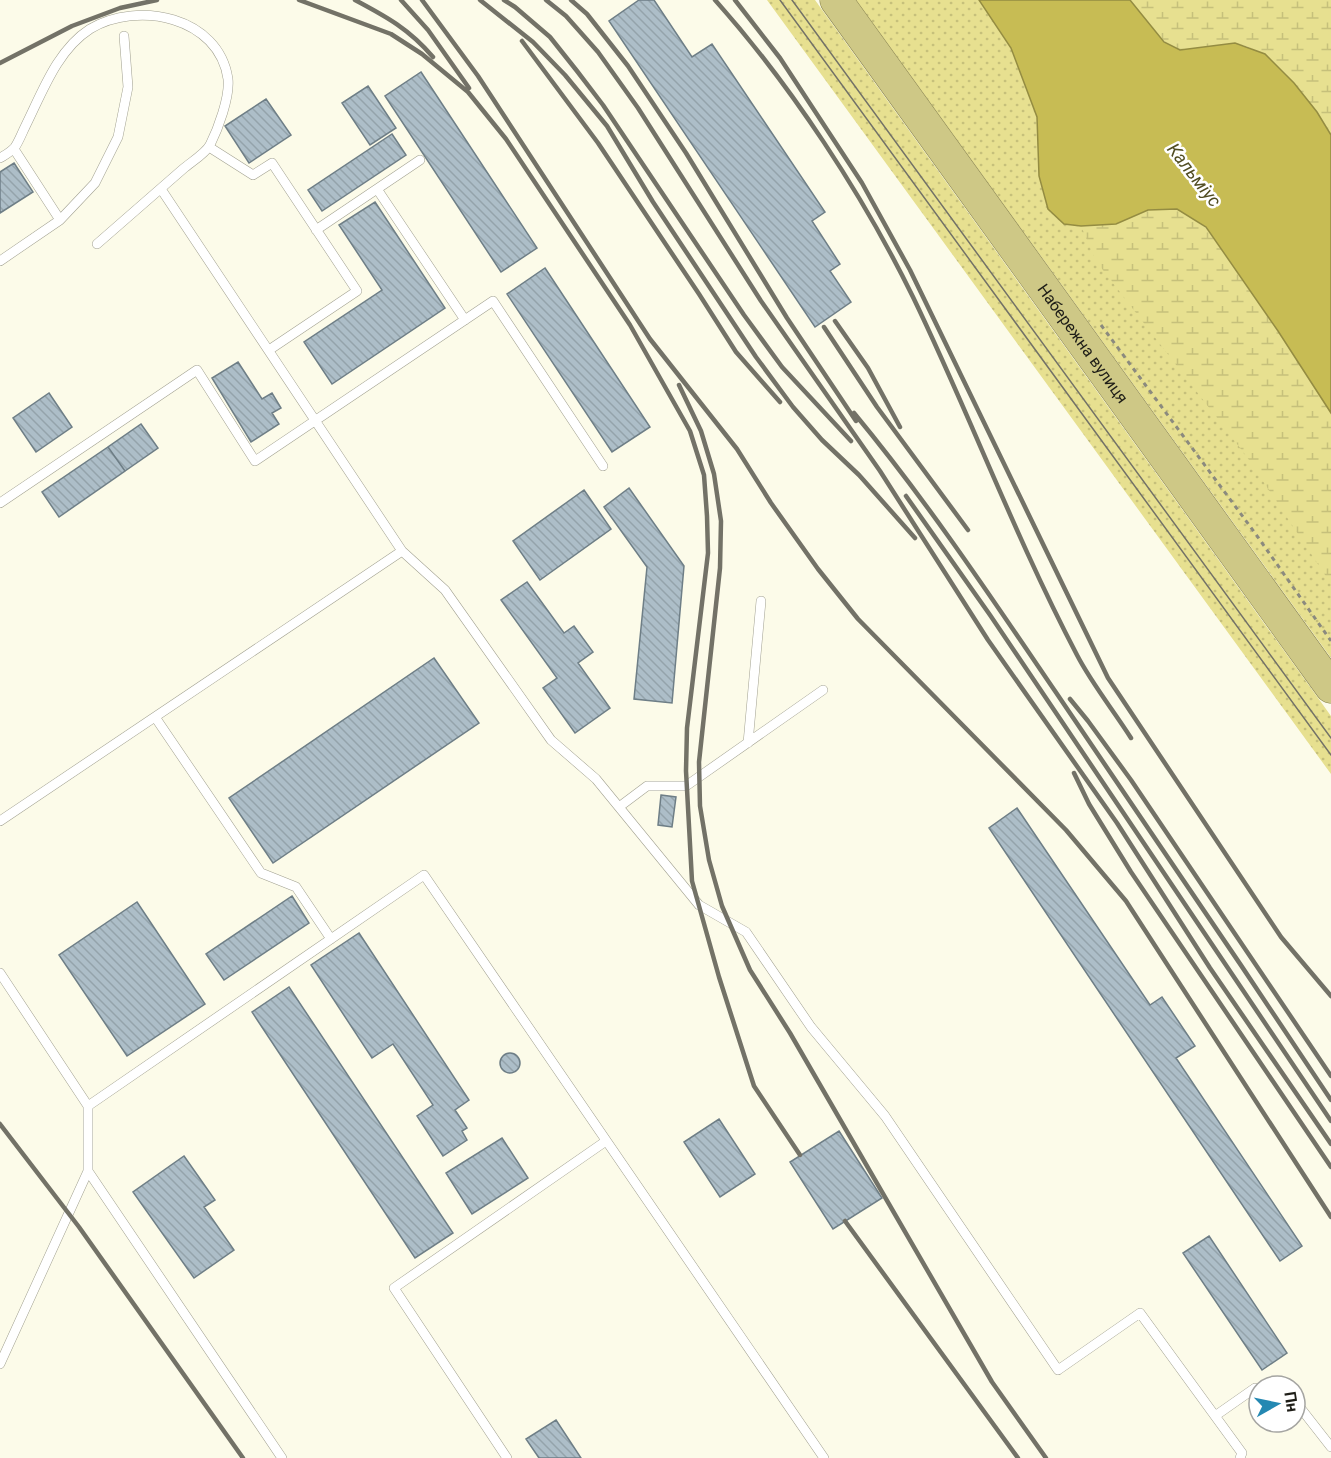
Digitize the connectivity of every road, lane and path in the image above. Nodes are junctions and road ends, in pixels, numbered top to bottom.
1 (836, 0) edge
2 (123, 36) dead end
3 (209, 147) junction
4 (14, 149) junction
5 (0, 158) edge
6 (420, 160) dead end
7 (161, 189) junction
8 (377, 189) junction
9 (60, 220) junction
10 (316, 230) junction
11 (97, 244) dead end
12 (1, 261) edge
13 (1096, 318) dead end
14 (465, 320) junction
15 (268, 350) junction
16 (315, 421) junction
17 (603, 466) dead end
18 (0, 503) edge
19 (402, 551) junction
20 (761, 601) dead end
21 (1331, 641) edge
22 (1331, 687) edge
23 (824, 690) dead end
24 (155, 717) junction
25 (748, 743) junction
26 (619, 807) junction
27 (0, 820) edge
28 (331, 939) junction
29 (0, 973) edge
30 (88, 1106) junction
31 (606, 1141) junction
32 (88, 1171) junction
33 (0, 1364) edge
34 (1247, 1394) edge
35 (1215, 1416) junction
36 (1307, 1416) edge
37 (1331, 1447) edge
38 (282, 1458) edge
39 (507, 1458) edge
40 (824, 1458) edge
41 (1240, 1458) edge

1 - 22 highway, Набережна вулиця
2 - 9 lane
3 - 4 lane
3 - 7 lane
3 - 10 lane
4 - 5 lane
4 - 9 lane
6 - 8 lane
7 - 11 lane
7 - 15 lane
8 - 10 lane
8 - 14 lane
9 - 12 lane
10 - 15 lane
13 - 21 path
14 - 16 lane
14 - 17 lane
15 - 16 lane
16 - 18 lane
16 - 19 lane
19 - 24 lane
19 - 26 lane
20 - 25 lane
23 - 25 lane
24 - 27 lane
24 - 28 lane
25 - 26 lane
26 - 35 lane
28 - 30 lane
28 - 31 lane
29 - 30 lane
30 - 32 lane
31 - 39 lane
31 - 40 lane
32 - 33 lane
32 - 38 lane
34 - 35 lane
35 - 41 lane
36 - 37 lane

